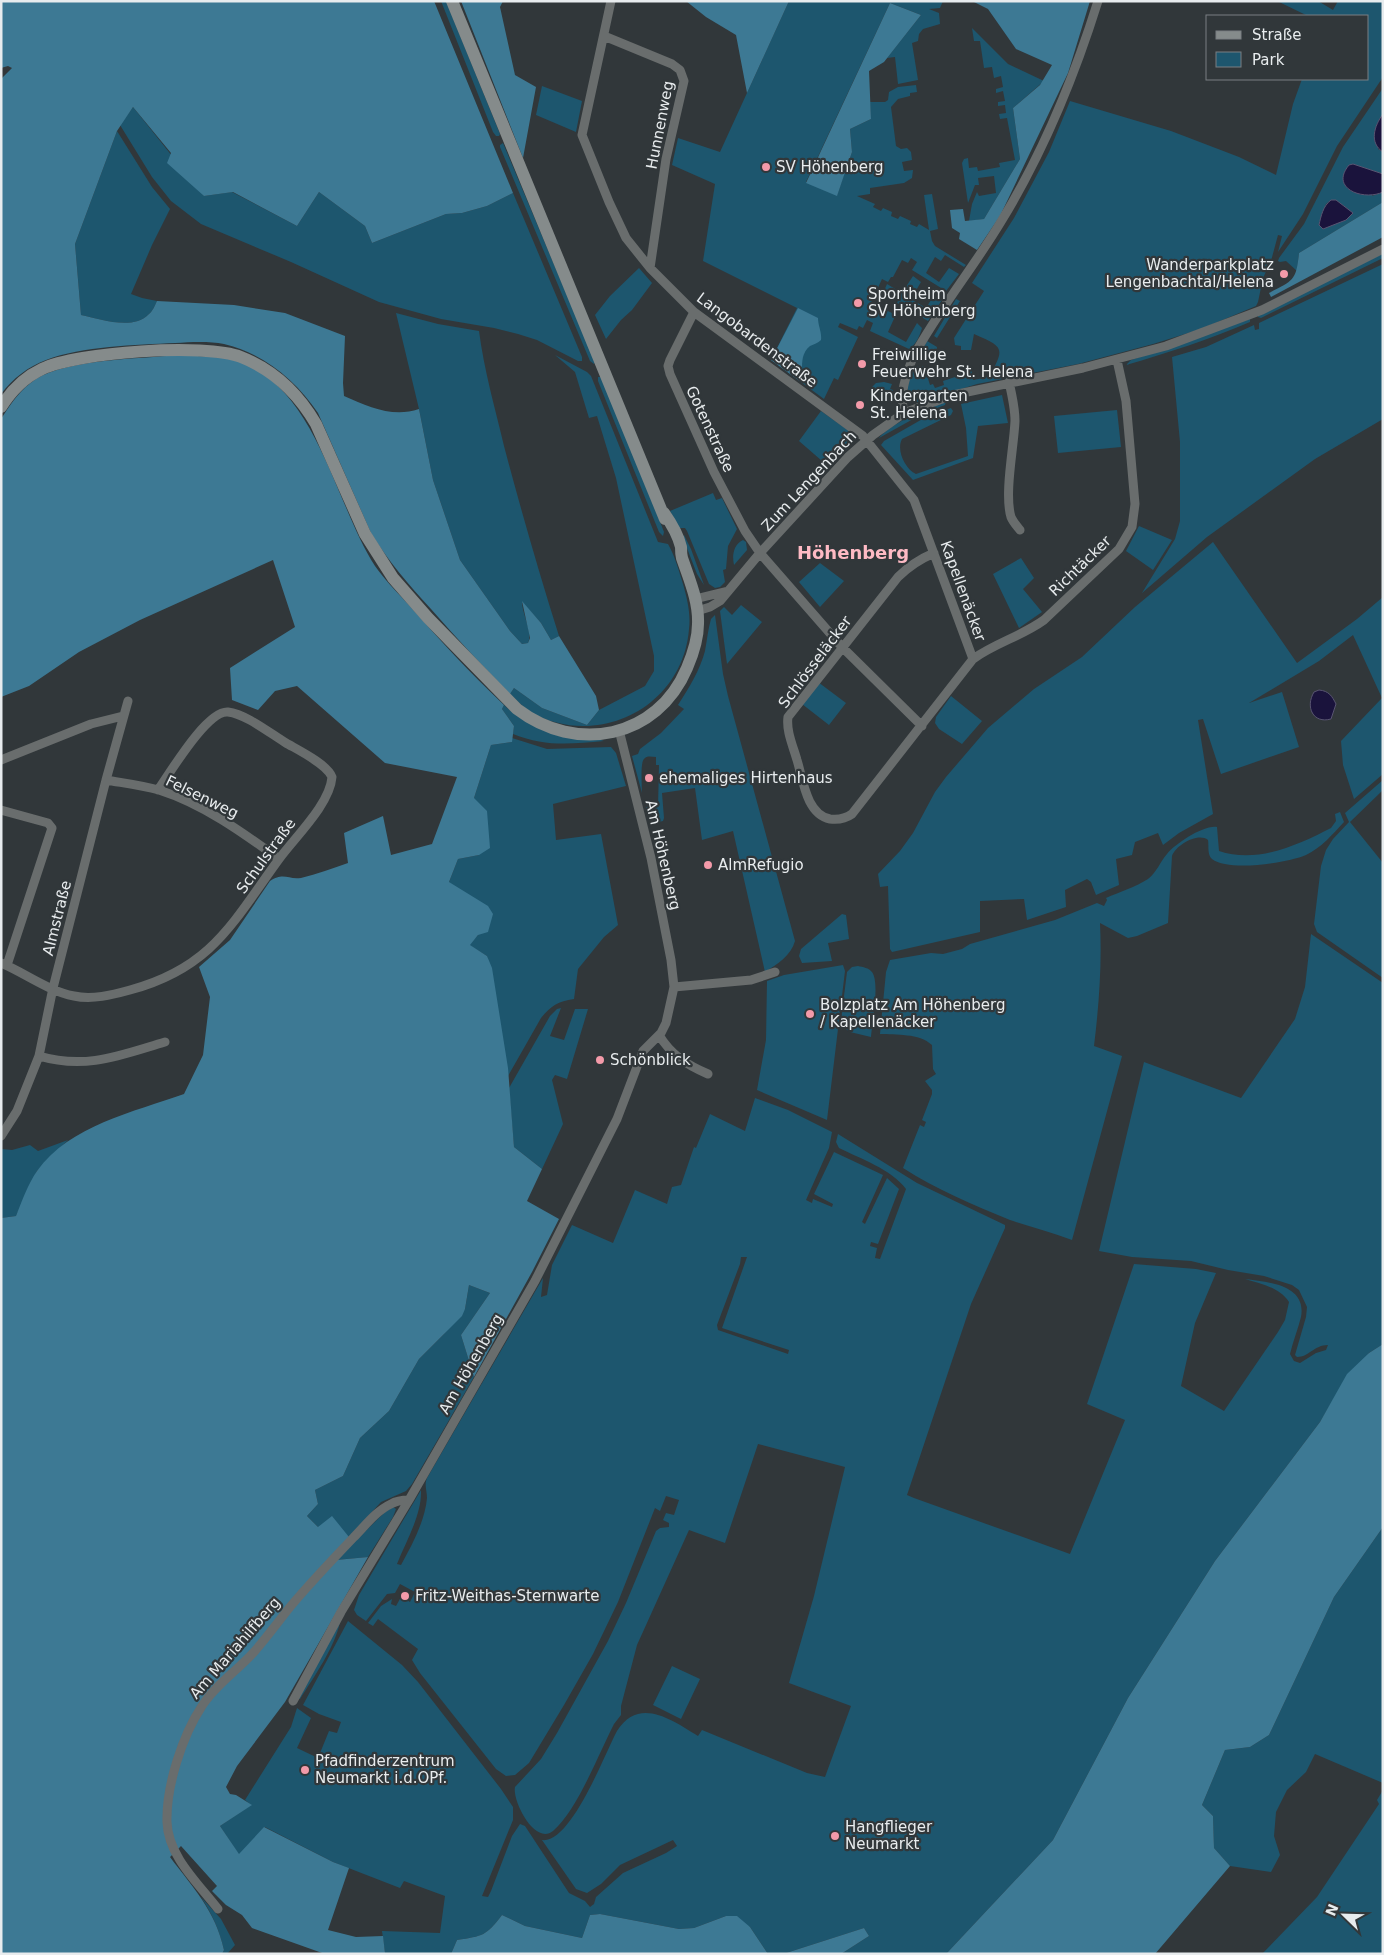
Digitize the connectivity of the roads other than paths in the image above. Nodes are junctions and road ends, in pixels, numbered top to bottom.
1 (452, 1) edge
2 (611, 1) edge
3 (1098, 1) edge
4 (604, 36) junction
5 (1383, 249) edge
6 (650, 268) junction
7 (694, 312) junction
8 (1117, 360) junction
9 (1009, 382) junction
10 (1, 407) edge
11 (904, 413) junction
12 (867, 440) junction
13 (1020, 530) dead end
14 (760, 553) junction
15 (934, 553) junction
16 (696, 605) junction
17 (842, 647) junction
18 (974, 659) junction
19 (128, 700) dead end
20 (124, 716) junction
21 (922, 726) junction
22 (619, 730) junction
23 (1, 760) edge
24 (106, 780) junction
25 (158, 790) junction
26 (1, 810) edge
27 (279, 859) junction
28 (4, 964) edge
29 (775, 972) dead end
30 (674, 987) junction
31 (53, 988) junction
32 (659, 1035) junction
33 (165, 1042) dead end
34 (40, 1056) junction
35 (708, 1074) dead end
36 (1, 1136) edge
37 (409, 1500) junction
38 (293, 1701) dead end
39 (218, 1909) dead end

1 - 16 main road
2 - 4 street, Langobardenstraße
3 - 11 street
4 - 6 street, Langobardenstraße
4 - 6 street, Hunnenweg
5 - 8 street, Zum Lengenbach
6 - 7 street, Langobardenstraße
7 - 12 street, Langobardenstraße
7 - 14 street, Gotenstraße
8 - 9 street, Zum Lengenbach
8 - 18 street, Richtäcker
9 - 11 street, Zum Lengenbach
9 - 13 street
10 - 22 main road
11 - 12 street, Zum Lengenbach
12 - 14 street, Zum Lengenbach
12 - 15 street, Kapellenäcker
14 - 16 street, Zum Lengenbach
14 - 17 street
15 - 17 street, Schlösseläcker
15 - 18 street, Kapellenäcker
16 - 22 main road
17 - 21 street
17 - 21 street, Schlösseläcker
18 - 21 street, Kapellenäcker
19 - 20 street, Almstraße
20 - 23 street
20 - 24 street, Almstraße
22 - 30 street, Am Höhenberg
24 - 25 street, Felsenweg
24 - 31 street, Almstraße
25 - 27 street, Felsenweg
25 - 27 street, Schulstraße
26 - 28 street
27 - 31 street, Schulstraße
28 - 31 street, Schulstraße
29 - 30 street
30 - 32 street, Am Höhenberg
31 - 34 street, Almstraße
32 - 35 street
32 - 37 street, Am Höhenberg
33 - 34 street
34 - 36 street, Almstraße
37 - 38 street, Am Höhenberg
37 - 39 street, Am Mariahilfberg

